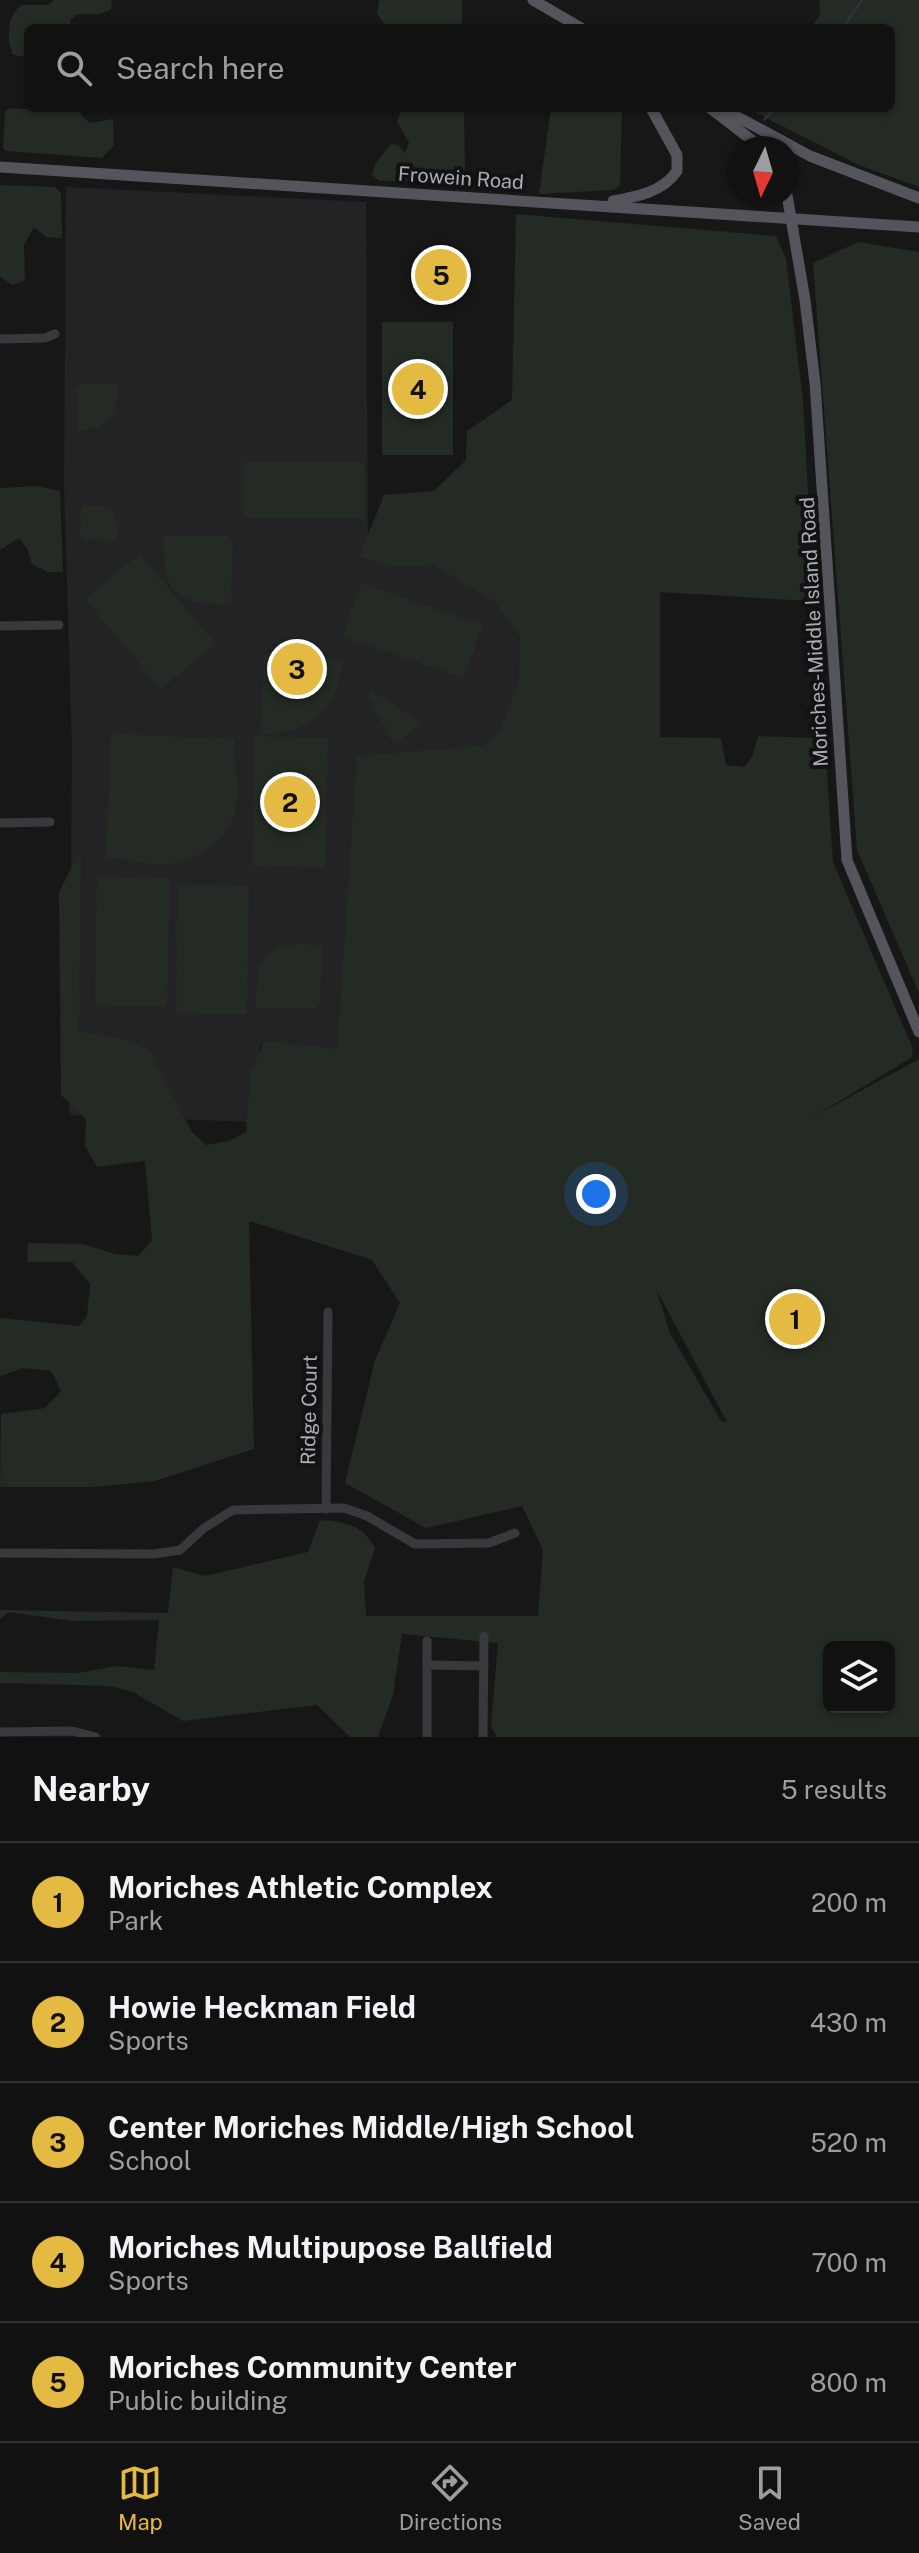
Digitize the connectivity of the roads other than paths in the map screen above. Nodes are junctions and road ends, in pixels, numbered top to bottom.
1 (533, 0) edge
2 (574, 24) edge
3 (653, 112) edge
4 (715, 112) edge
5 (728, 112) edge
6 (746, 136) edge
7 (0, 167) edge
8 (919, 198) edge
9 (594, 204) junction
10 (791, 208) edge
11 (793, 217) junction
12 (919, 227) edge
13 (55, 334) dead end
14 (0, 339) edge
15 (59, 625) dead end
16 (0, 626) edge
17 (50, 822) dead end
18 (0, 823) edge
19 (919, 1032) edge
20 (328, 1312) dead end
21 (326, 1509) junction
22 (515, 1533) dead end
23 (0, 1553) edge
24 (484, 1636) dead end
25 (427, 1641) dead end
26 (427, 1665) junction
27 (484, 1666) junction
28 (0, 1732) edge
29 (96, 1737) edge
30 (427, 1737) edge
31 (483, 1737) edge

1 - 2 main road
3 - 9 main road
4 - 6 main road
5 - 8 main road
7 - 9 main road, Frowein Road
9 - 11 main road, Frowein Road
10 - 11 main road, Moriches-Middle Island Road
11 - 12 main road, Frowein Road
11 - 19 main road, Moriches-Middle Island Road
13 - 14 street
15 - 16 street
17 - 18 street
20 - 21 street, Ridge Court
21 - 22 street
21 - 23 street
24 - 27 street
25 - 26 street
26 - 27 street
26 - 30 street
27 - 31 street
28 - 29 street

